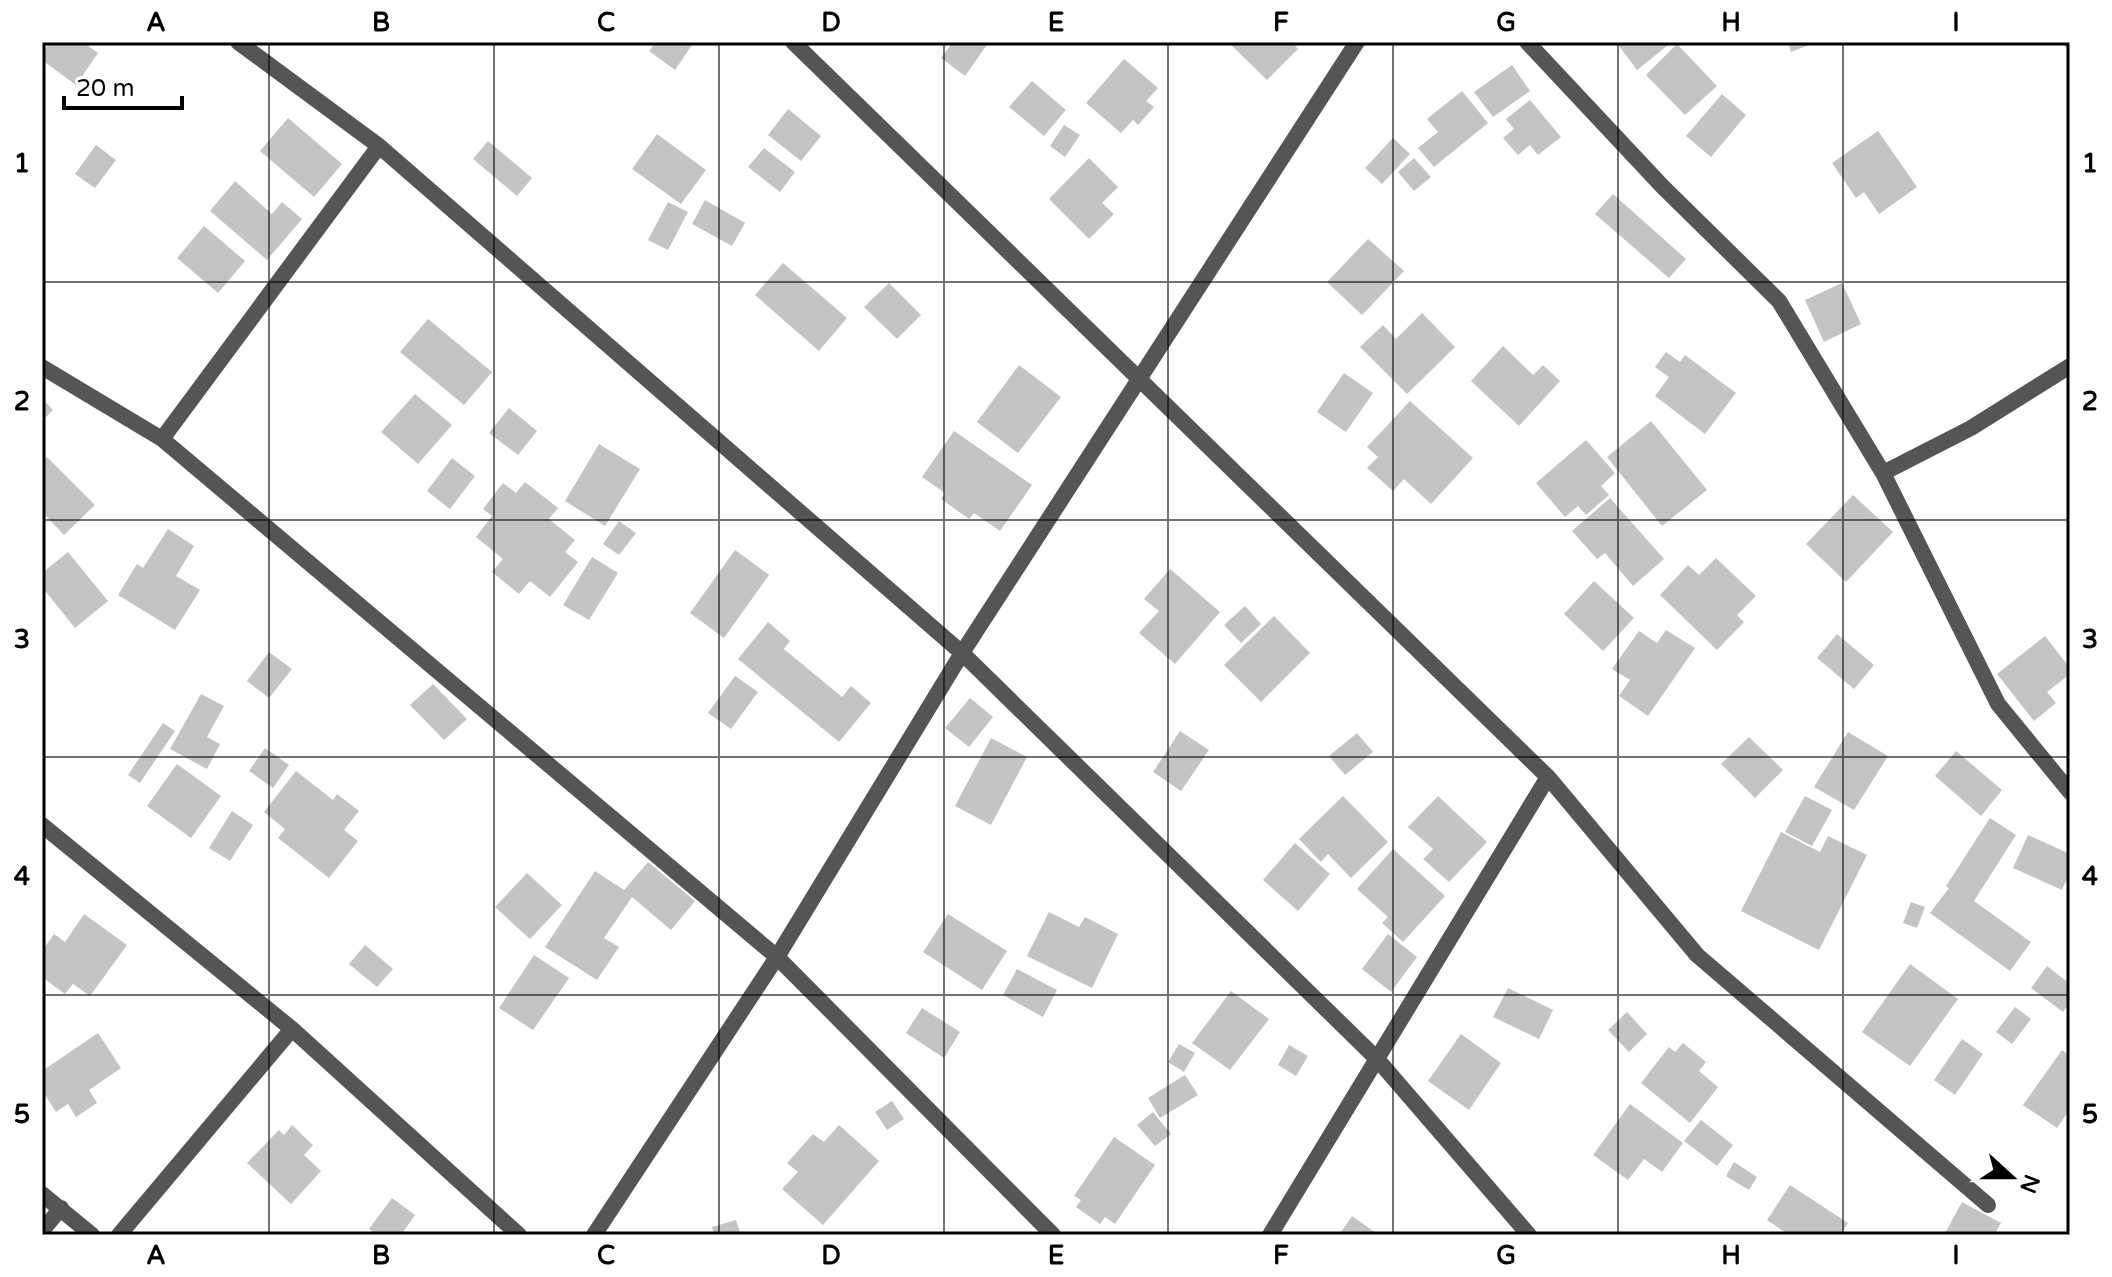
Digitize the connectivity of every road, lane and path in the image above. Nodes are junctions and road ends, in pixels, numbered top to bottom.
1 (238, 42) edge
2 (793, 42) edge
3 (1357, 42) edge
4 (1527, 42) edge
5 (379, 146) junction
6 (2070, 366) edge
7 (42, 367) edge
8 (1139, 380) junction
9 (162, 439) junction
10 (1883, 473) junction
11 (962, 653) junction
12 (1548, 777) junction
13 (2070, 792) edge
14 (42, 825) edge
15 (777, 957) junction
16 (292, 1029) junction
17 (1377, 1059) junction
18 (42, 1194) edge
19 (1988, 1205) dead end
20 (61, 1208) junction
21 (42, 1231) edge
22 (92, 1235) edge
23 (119, 1235) edge
24 (519, 1235) edge
25 (594, 1235) edge
26 (1053, 1235) edge
27 (1270, 1235) edge
28 (1529, 1235) edge

1 - 5 street
2 - 8 street
3 - 8 street
4 - 10 street
5 - 9 street
5 - 11 street
6 - 10 street
7 - 9 street
8 - 11 street
8 - 12 street
9 - 15 street
10 - 13 street
11 - 15 street
11 - 17 street
12 - 17 street
12 - 19 street
14 - 16 street
15 - 25 street
15 - 26 street
16 - 23 street
16 - 24 street
17 - 27 street
17 - 28 street
18 - 20 street
20 - 21 street
20 - 22 street

